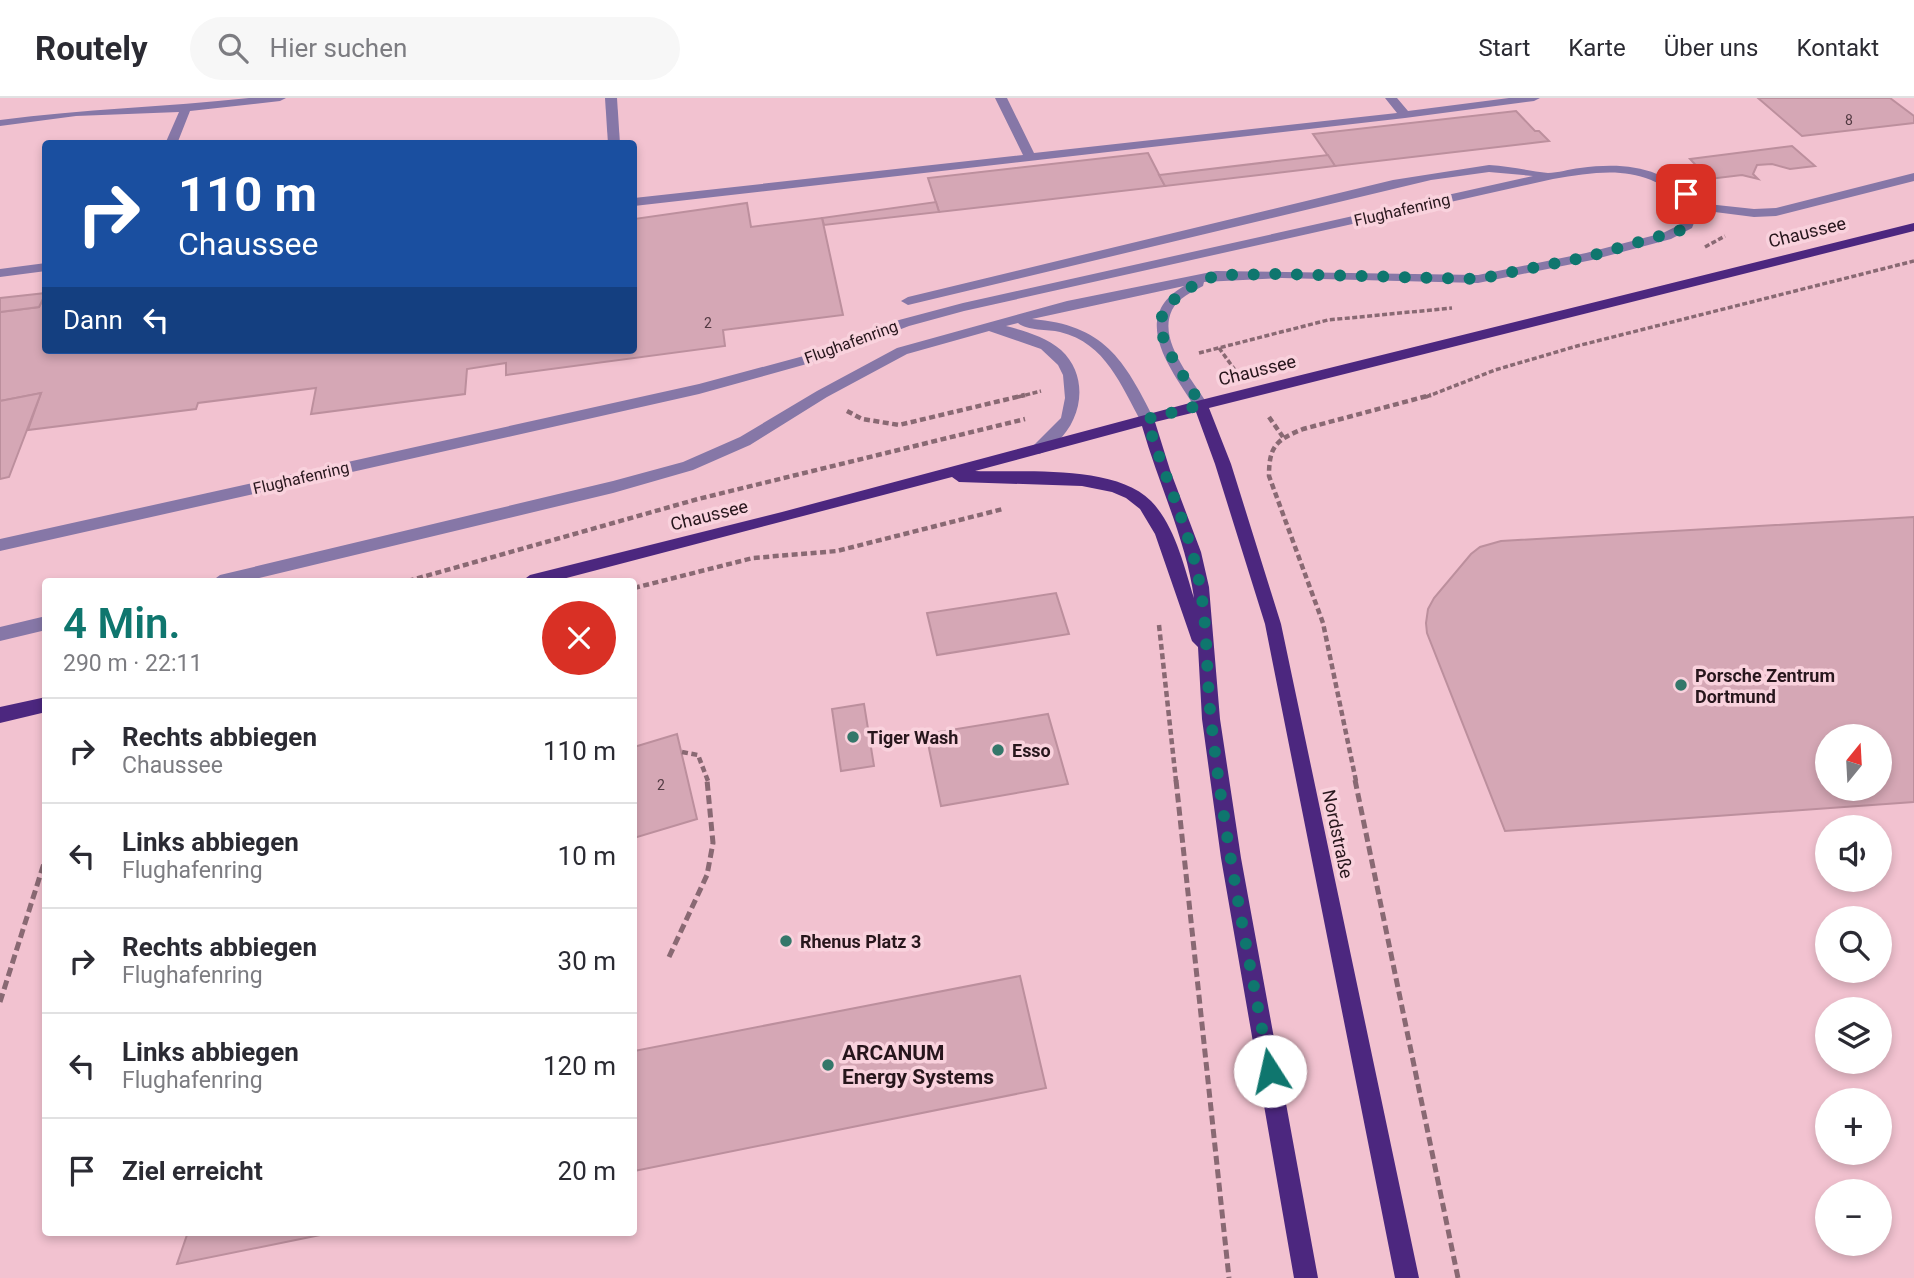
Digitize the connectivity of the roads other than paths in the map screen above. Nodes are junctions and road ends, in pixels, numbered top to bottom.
1 (280, 98) edge
2 (611, 98) edge
3 (1001, 98) edge
4 (1391, 98) edge
5 (1534, 98) edge
6 (186, 108) junction
7 (1405, 115) junction
8 (0, 123) edge
9 (173, 140) edge
10 (614, 140) edge
11 (1030, 158) junction
12 (1550, 177) junction
13 (1914, 177) edge
14 (637, 202) edge
15 (1694, 206) junction
16 (1914, 227) edge
17 (42, 268) edge
18 (0, 273) edge
19 (1216, 275) junction
20 (908, 301) dead end
21 (990, 328) junction
22 (1201, 405) junction
23 (1147, 419) junction
24 (1039, 449) junction
25 (945, 475) junction
26 (0, 545) edge
27 (233, 578) edge
28 (542, 578) edge
29 (42, 624) edge
30 (0, 634) edge
31 (1205, 654) junction
32 (42, 705) edge
33 (0, 715) edge
34 (1306, 1278) edge
35 (1407, 1278) edge

1 - 6 street
2 - 10 street
3 - 11 street
4 - 7 street
5 - 7 street
6 - 8 street
6 - 9 street
7 - 11 street
11 - 14 street
12 - 15 street, Flughafenring
12 - 20 street
12 - 26 street, Flughafenring
13 - 15 street
15 - 19 street, Flughafenring
16 - 22 main road, Chaussee
17 - 18 street
19 - 21 street, Flughafenring
19 - 22 street, Flughafenring
21 - 23 street, Flughafenring
21 - 24 street, Flughafenring
21 - 27 street, Flughafenring
22 - 23 main road, Chaussee
22 - 35 main road, Nordstraße
23 - 24 main road, Chaussee
23 - 31 main road
24 - 25 main road, Chaussee
25 - 28 main road, Chaussee
25 - 31 main road
29 - 30 street
31 - 34 main road
32 - 33 main road

